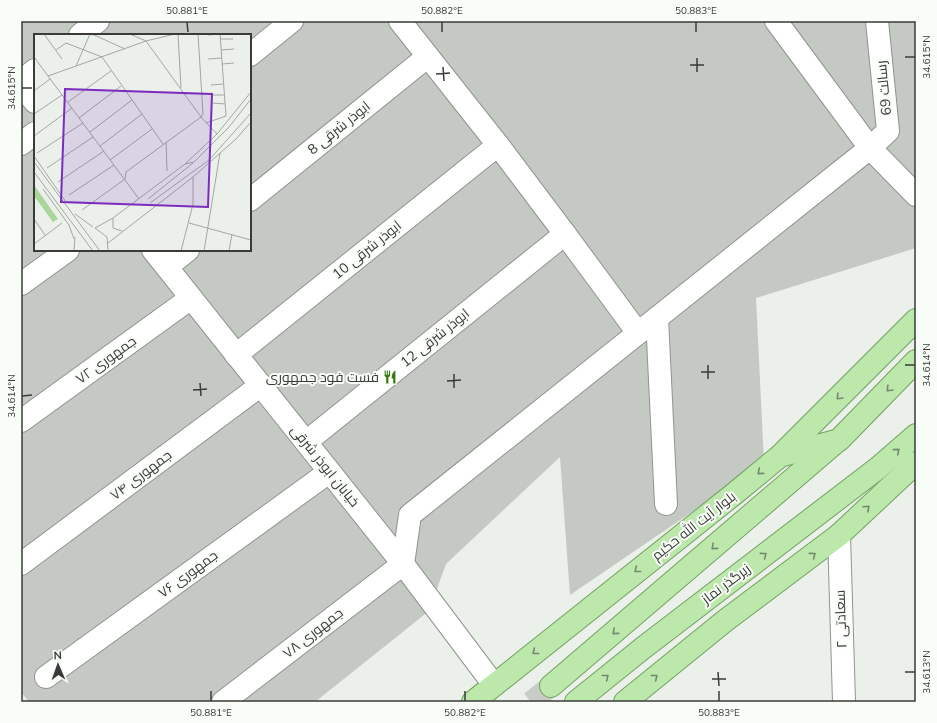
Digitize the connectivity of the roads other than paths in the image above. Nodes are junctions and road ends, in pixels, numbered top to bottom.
1 (98, 21) edge
2 (292, 21) edge
3 (400, 21) edge
4 (776, 21) edge
5 (877, 21) edge
6 (81, 34) edge
7 (251, 54) edge
8 (427, 57) junction
9 (34, 71) edge
10 (21, 81) edge
11 (21, 85) edge
12 (34, 101) edge
13 (34, 134) edge
14 (21, 144) edge
15 (498, 145) junction
16 (870, 148) junction
17 (912, 187) edge
18 (251, 199) edge
19 (565, 234) junction
20 (67, 251) edge
21 (154, 251) edge
22 (187, 251) edge
23 (167, 267) junction
24 (21, 284) edge
25 (191, 298) junction
26 (657, 318) junction
27 (916, 320) edge
28 (638, 333) junction
29 (236, 355) junction
30 (916, 361) edge
31 (261, 385) junction
32 (21, 421) edge
33 (916, 435) edge
34 (839, 440) junction
35 (306, 442) junction
36 (780, 456) junction
37 (916, 463) edge
38 (330, 472) junction
39 (666, 504) dead end
40 (839, 535) junction
41 (21, 564) edge
42 (403, 564) junction
43 (46, 677) dead end
44 (494, 685) junction
45 (552, 686) tunnel mouth
46 (223, 702) edge
47 (473, 702) edge
48 (576, 702) edge
49 (625, 702) edge
50 (844, 702) edge

1 - 6 street
2 - 7 street
3 - 8 street
4 - 16 street
5 - 16 street, رسالت 69
8 - 15 street
8 - 18 street, ابوذر شرقی 8
9 - 10 street
11 - 12 street
13 - 14 street
15 - 19 street
15 - 29 street, ابوذر شرقی 10
16 - 17 street
16 - 26 street
19 - 28 street
19 - 35 street, ابوذر شرقی 12
20 - 24 street
21 - 23 street, خیابان ابوذر شرقی
22 - 23 street
23 - 25 street, خیابان ابوذر شرقی
25 - 29 street, خیابان ابوذر شرقی
25 - 32 street, جمهوری ۷۲
26 - 28 street
26 - 39 street
27 -> 36 main road
28 - 42 street
29 - 31 street, خیابان ابوذر شرقی
30 -> 34 main road
31 - 35 street, خیابان ابوذر شرقی
31 - 41 street, جمهوری ۷۴
48 -> 33 main road, زیرگذر نماز
34 - 36 main road, بلوار آیت الله حکیم
34 -> 45 main road
35 - 38 street, خیابان ابوذر شرقی
36 -> 44 main road, بلوار آیت الله حکیم
40 -> 37 main road
38 - 42 street, خیابان ابوذر شرقی
38 - 43 street, جمهوری ۷۶
49 -> 40 main road
40 - 50 street, سعادتی ۲
42 - 44 street, خیابان ابوذر شرقی
42 - 46 street, جمهوری ۷۸
44 - 47 main road, بلوار آیت الله حکیم

